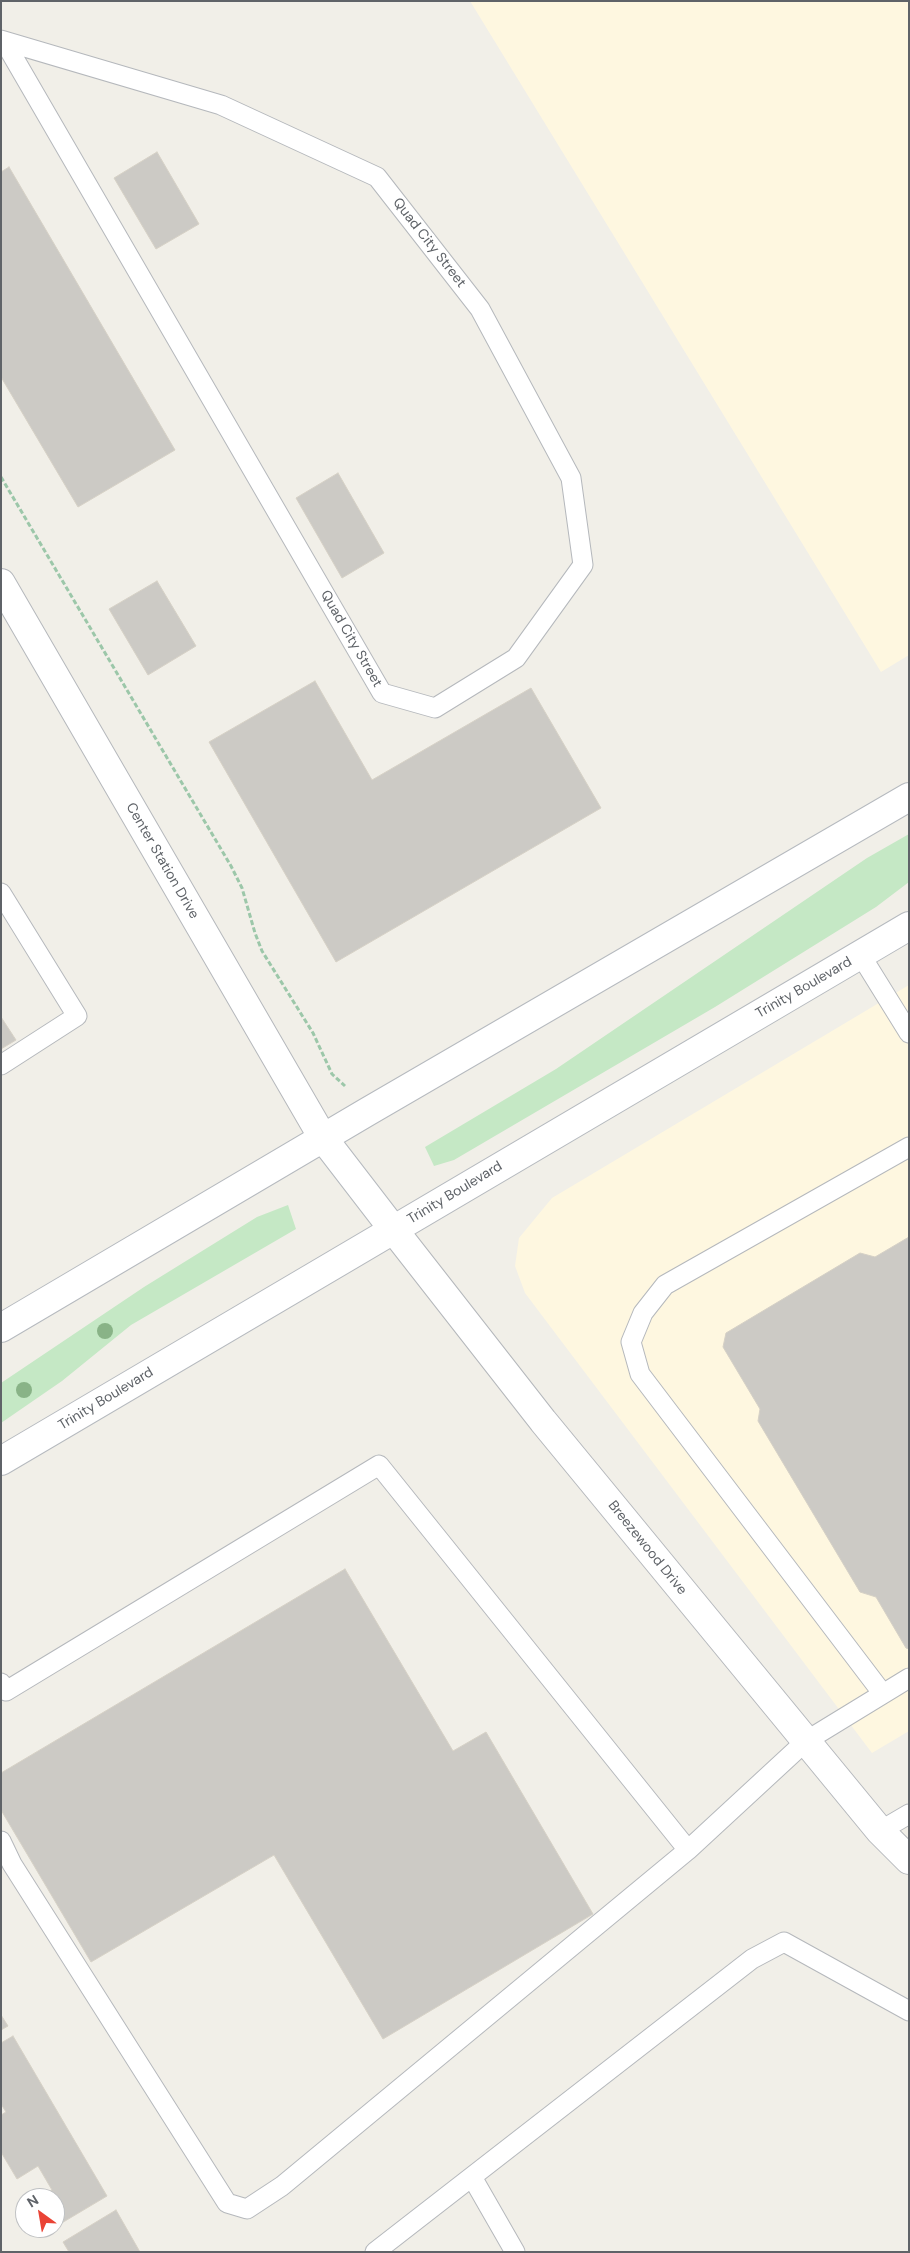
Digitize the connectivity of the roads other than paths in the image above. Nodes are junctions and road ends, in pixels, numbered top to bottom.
1 (3, 40) edge
2 (1, 583) edge
3 (909, 797) edge
4 (1, 893) edge
5 (909, 926) edge
6 (860, 954) junction
7 (909, 1032) edge
8 (1, 1065) edge
9 (323, 1138) junction
10 (909, 1147) edge
11 (393, 1229) junction
12 (1, 1328) edge
13 (1, 1461) edge
14 (909, 1678) edge
15 (3, 1690) edge
16 (883, 1694) junction
17 (806, 1742) junction
18 (909, 1814) edge
19 (880, 1831) junction
20 (1, 1841) edge
21 (688, 1850) junction
22 (909, 1860) edge
23 (909, 2011) edge
24 (472, 2177) junction
25 (375, 2252) edge
26 (515, 2252) edge

1 - 1 lane, Quad City Street
2 - 9 main road, Center Station Drive
3 - 9 main road
4 - 8 lane
5 - 6 main road, Trinity Boulevard
6 - 7 lane
6 - 11 main road, Trinity Boulevard
9 - 11 main road, Center Station Drive
9 - 12 main road
10 - 16 lane
11 - 13 main road, Trinity Boulevard
11 - 17 main road, Breezewood Drive
14 - 16 lane
15 - 21 lane
16 - 17 lane
17 - 19 main road, Breezewood Drive
17 - 21 lane
18 - 19 lane
19 - 22 main road, Breezewood Drive
20 - 21 lane
23 - 24 lane
24 - 25 lane
24 - 26 lane

